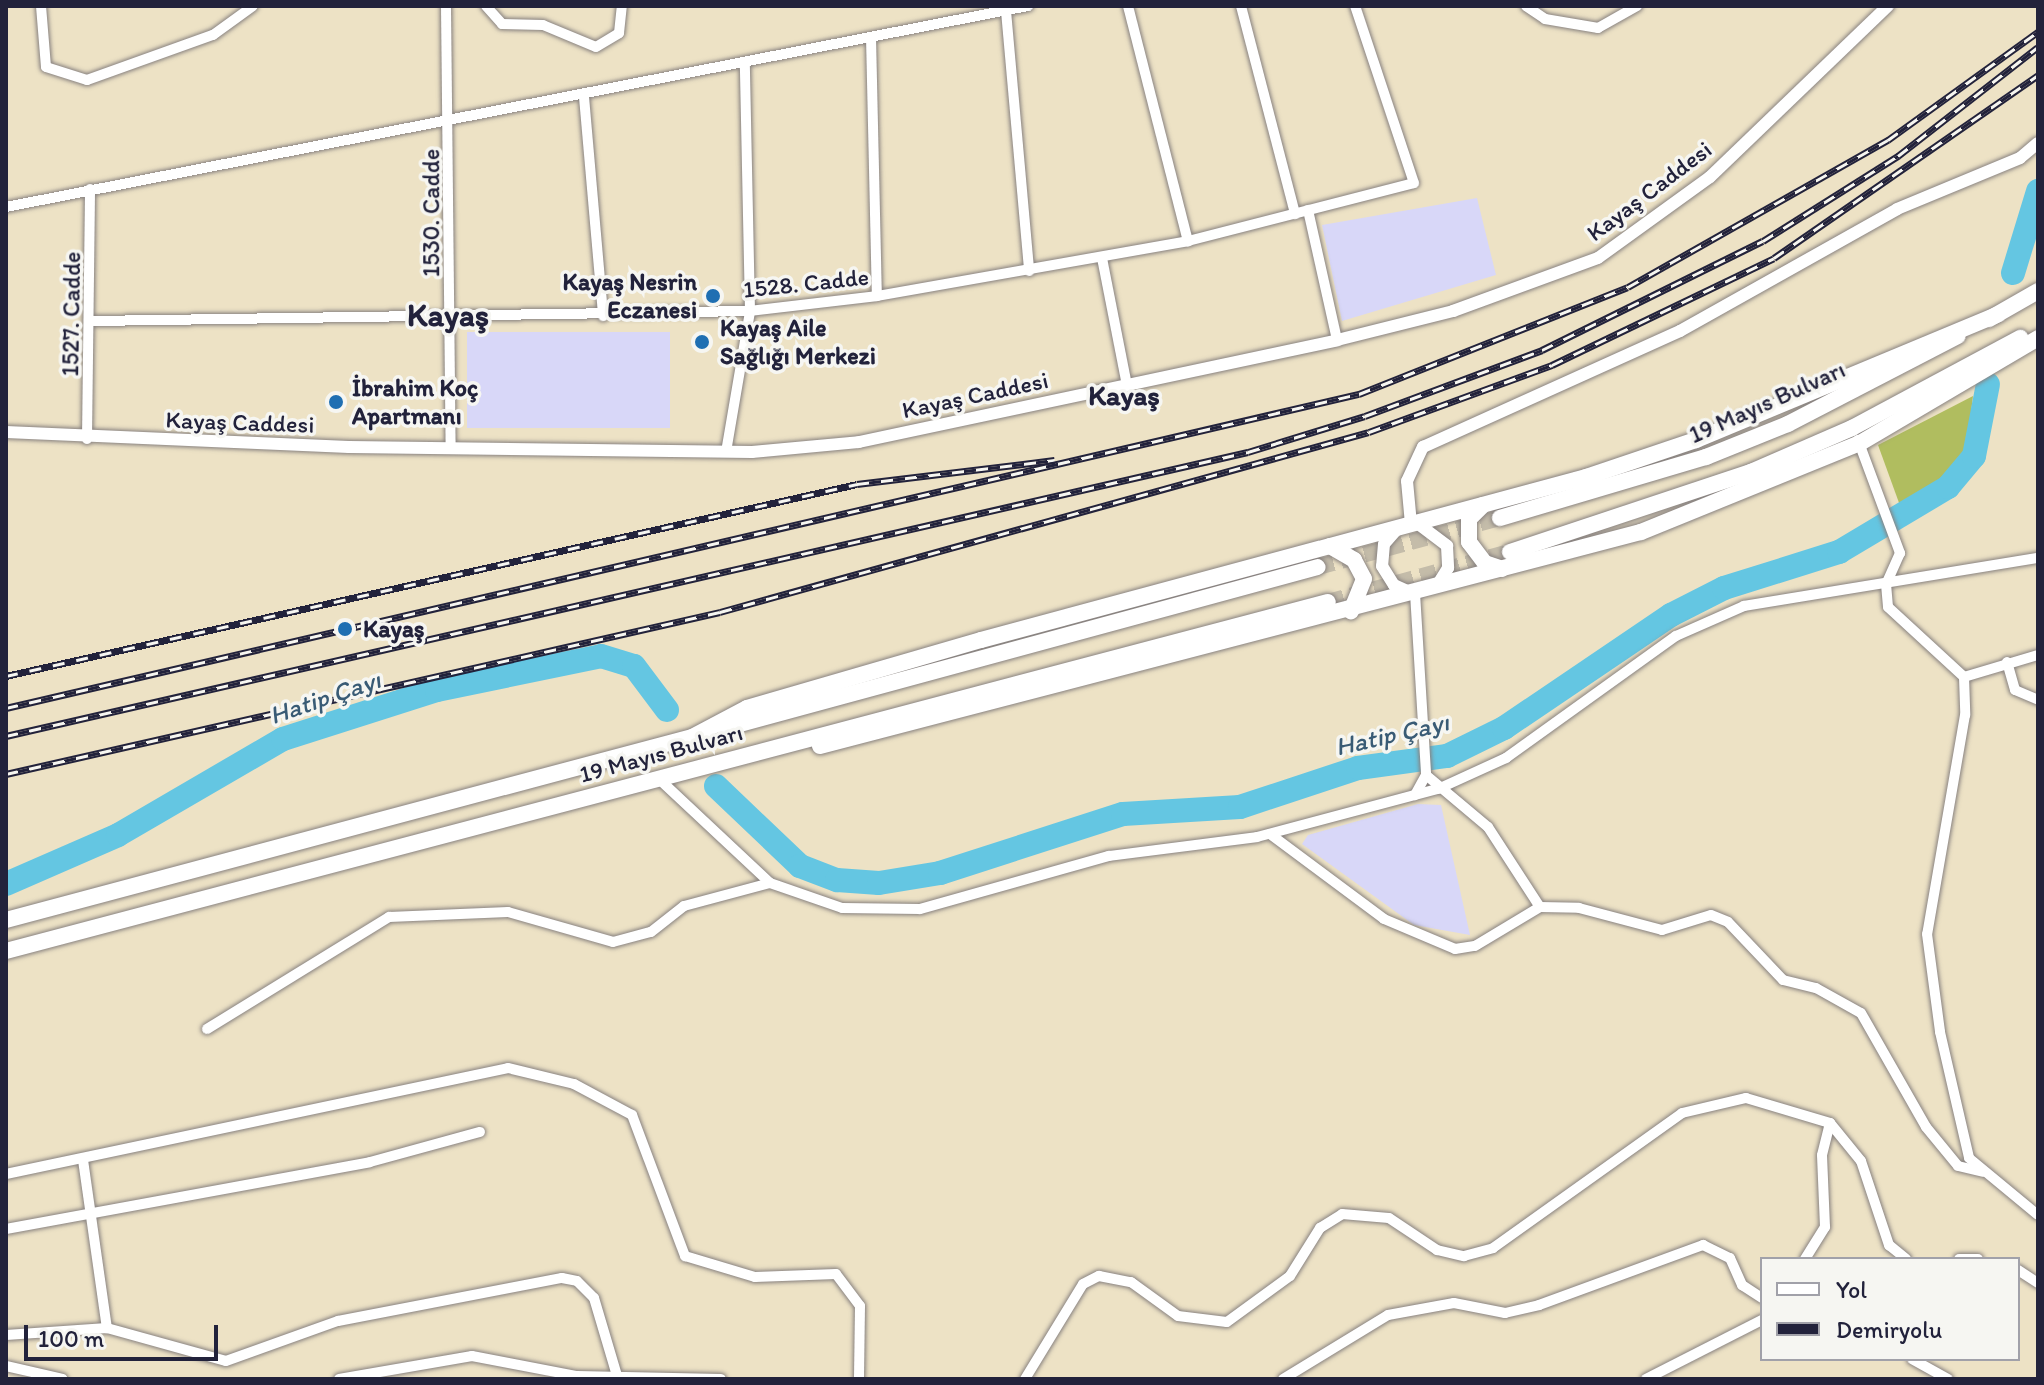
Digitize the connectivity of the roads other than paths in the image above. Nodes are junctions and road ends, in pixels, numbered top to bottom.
1 (41, 6) edge
2 (253, 6) edge
3 (446, 6) edge
4 (486, 6) edge
5 (622, 6) edge
6 (1028, 6) edge
7 (1128, 6) edge
8 (1241, 6) edge
9 (1355, 6) edge
10 (1526, 6) edge
11 (1637, 6) edge
12 (1888, 6) edge
13 (1006, 11) junction
14 (871, 37) junction
15 (745, 64) junction
16 (584, 97) junction
17 (451, 122) junction
18 (2038, 143) edge
19 (90, 189) junction
20 (6, 207) edge
21 (1308, 210) junction
22 (1295, 214) junction
23 (1188, 241) junction
24 (1102, 258) junction
25 (1029, 271) junction
26 (2038, 291) edge
27 (877, 296) junction
28 (750, 311) junction
29 (603, 316) junction
30 (451, 317) junction
31 (93, 321) junction
32 (2038, 328) edge
33 (1944, 338) junction
34 (2038, 338) edge
35 (1337, 340) junction
36 (1965, 378) junction
37 (1127, 386) junction
38 (6, 432) edge
39 (1856, 436) junction
40 (87, 439) junction
41 (451, 448) junction
42 (726, 452) junction
43 (1484, 504) junction
44 (1500, 518) tunnel mouth
45 (1409, 525) junction
46 (1330, 546) junction
47 (1510, 552) tunnel mouth
48 (2038, 558) edge
49 (1318, 567) tunnel mouth
50 (1505, 570) junction
51 (1886, 584) junction
52 (1436, 587) junction
53 (1415, 593) junction
54 (1328, 602) tunnel mouth
55 (1351, 611) junction
56 (2038, 655) edge
57 (2007, 662) junction
58 (1964, 677) junction
59 (2038, 700) edge
60 (692, 737) junction
61 (778, 747) junction
62 (1426, 775) junction
63 (659, 779) junction
64 (1438, 789) junction
65 (1415, 795) junction
66 (1270, 834) junction
67 (770, 883) junction
68 (1540, 907) junction
69 (6, 920) edge
70 (6, 951) edge
71 (207, 1029) dead end
72 (1830, 1123) junction
73 (480, 1132) dead end
74 (83, 1160) junction
75 (1983, 1172) junction
76 (6, 1174) edge
77 (92, 1214) junction
78 (2038, 1215) edge
79 (6, 1229) edge
80 (1806, 1257) edge
81 (1904, 1257) edge
82 (2020, 1271) edge
83 (2038, 1283) edge
84 (1760, 1297) edge
85 (1760, 1321) edge
86 (107, 1328) junction
87 (6, 1335) edge
88 (1916, 1361) edge
89 (6, 1366) edge
90 (618, 1376) edge
91 (63, 1379) edge
92 (339, 1379) edge
93 (721, 1379) edge
94 (859, 1379) edge
95 (1025, 1379) edge
96 (1283, 1379) edge
97 (1646, 1379) edge
98 (1948, 1379) edge

1 - 2 street
3 - 17 street, 1530. Cadde
4 - 5 street
6 - 13 street
7 - 23 street
8 - 22 street
9 - 21 street, 1528. Cadde
10 - 11 street
12 - 35 street, Kayaş Caddesi
13 - 14 street
13 - 25 street
14 - 15 street
14 - 27 street
15 - 16 street
15 - 28 street
16 - 17 street
16 - 29 street
17 - 19 street
17 - 30 street, 1530. Cadde
18 - 45 street
19 - 20 street
19 - 31 street, 1527. Cadde
21 - 22 street, 1528. Cadde
21 - 35 street
22 - 23 street, 1528. Cadde
23 - 24 street, 1528. Cadde
24 - 25 street, 1528. Cadde
24 - 37 street
25 - 27 street, 1528. Cadde
26 - 33 highway
27 - 28 street, 1528. Cadde
28 - 29 street, 1528. Cadde
28 - 42 street
29 - 30 street, 1528. Cadde
30 - 31 street, 1528. Cadde
30 - 41 street, 1530. Cadde
31 - 40 street, 1527. Cadde
32 - 36 highway
33 - 43 highway
33 - 44 highway, 19 Mayıs Bulvarı
34 - 36 highway
35 - 37 street, Kayaş Caddesi
36 - 39 highway
37 - 42 street, Kayaş Caddesi
38 - 40 street, Kayaş Caddesi
39 - 47 highway
39 - 50 highway
39 - 51 street
40 - 41 street, Kayaş Caddesi
41 - 42 street, Kayaş Caddesi
43 - 45 highway
43 - 50 highway
45 - 46 highway
45 - 52 street
45 - 53 street
46 - 55 highway
46 - 60 highway
48 - 51 street
49 - 60 highway, 19 Mayıs Bulvarı
50 - 52 highway
51 - 58 street
51 - 64 street
52 - 53 highway
53 - 55 highway
53 - 62 street
54 - 61 highway, 19 Mayıs Bulvarı
55 - 61 highway
56 - 57 street
57 - 58 street
57 - 59 street
58 - 75 street
60 - 69 highway, 19 Mayıs Bulvarı
61 - 63 highway, 19 Mayıs Bulvarı
62 - 64 street
62 - 65 street
63 - 67 street
63 - 70 highway, 19 Mayıs Bulvarı
64 - 65 street
64 - 68 street
65 - 66 street
66 - 67 street
66 - 68 street
67 - 71 street
68 - 75 street
72 - 80 street
72 - 81 street
72 - 95 street
73 - 77 street
74 - 76 street
74 - 77 street
74 - 94 street
75 - 78 street
77 - 79 street
77 - 86 street
82 - 83 street
84 - 96 street
85 - 97 street
86 - 87 street
86 - 90 street
88 - 98 street
89 - 91 street
90 - 92 street
90 - 93 street

